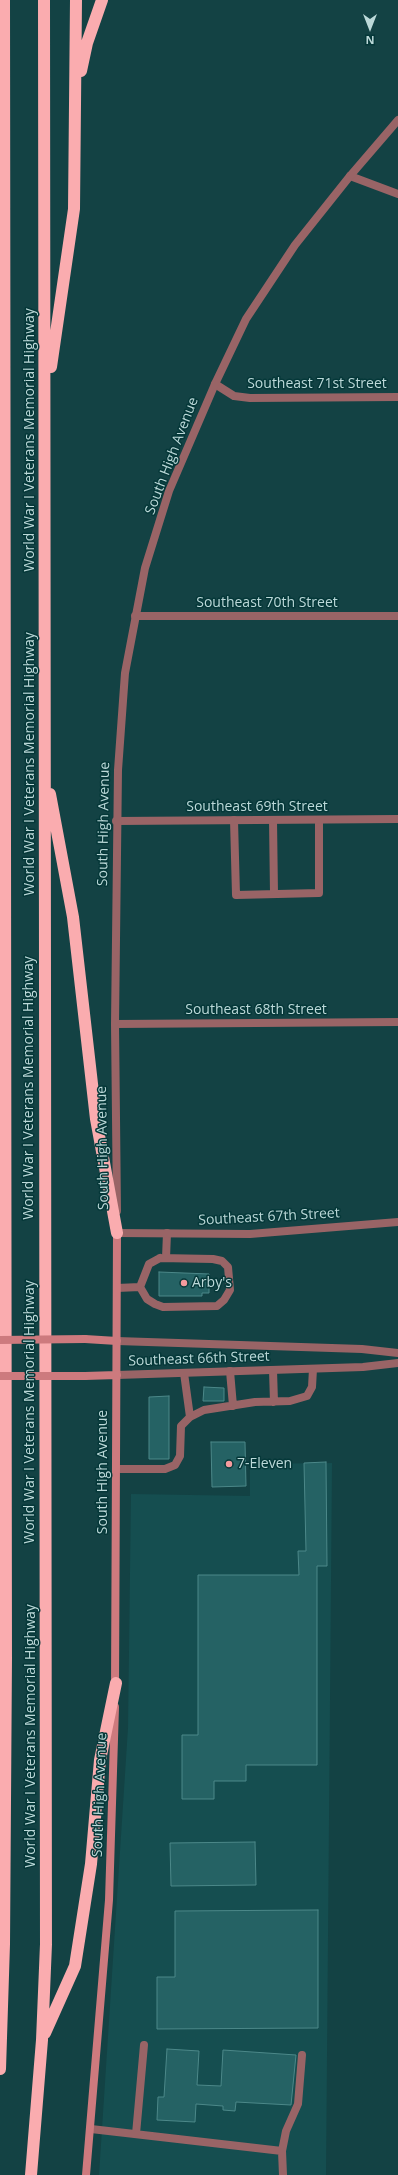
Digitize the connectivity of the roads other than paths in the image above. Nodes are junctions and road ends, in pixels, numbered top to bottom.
1 (4, 0) edge
2 (44, 0) edge
3 (76, 0) edge
4 (102, 0) edge
5 (76, 98) junction
6 (398, 120) edge
7 (350, 176) junction
8 (398, 194) edge
9 (0, 307) edge
10 (6, 336) junction
11 (214, 384) junction
12 (398, 397) edge
13 (45, 408) junction
14 (6, 607) junction
15 (135, 616) junction
16 (398, 616) edge
17 (0, 628) edge
18 (45, 766) junction
19 (398, 819) edge
20 (234, 820) junction
21 (273, 820) junction
22 (319, 820) junction
23 (116, 821) junction
24 (274, 894) junction
25 (398, 1022) edge
26 (115, 1024) junction
27 (398, 1222) edge
28 (117, 1234) junction
29 (167, 1234) junction
30 (166, 1258) junction
31 (140, 1287) junction
32 (117, 1288) junction
33 (0, 1340) edge
34 (117, 1341) junction
35 (398, 1353) edge
36 (398, 1363) edge
37 (313, 1369) junction
38 (273, 1370) junction
39 (230, 1371) junction
40 (184, 1373) junction
41 (117, 1375) junction
42 (0, 1376) edge
43 (274, 1402) junction
44 (233, 1406) junction
45 (190, 1418) junction
46 (116, 1468) junction
47 (116, 1683) junction
48 (42, 2040) junction
49 (144, 2045) dead end
50 (302, 2055) dead end
51 (0, 2069) edge
52 (91, 2129) junction
53 (136, 2134) junction
54 (282, 2151) junction
55 (31, 2175) edge
56 (86, 2175) edge
57 (283, 2175) edge

1 - 10 highway, World War I Veterans Memorial Highway
2 - 13 highway, World War I Veterans Memorial Highway
3 - 5 highway
4 - 5 highway
5 - 13 highway
6 - 7 street, South High Avenue
7 - 8 street
7 - 11 street, South High Avenue
9 - 10 highway
10 - 14 highway, World War I Veterans Memorial Highway
11 - 12 street, Southeast 71st Street
11 - 15 street, South High Avenue
13 - 18 highway, World War I Veterans Memorial Highway
14 - 17 highway
14 - 51 highway, World War I Veterans Memorial Highway
15 - 16 street, Southeast 70th Street
15 - 23 street, South High Avenue
18 - 28 highway
18 - 48 highway, World War I Veterans Memorial Highway
19 - 22 street, Southeast 69th Street
20 - 21 street, Southeast 69th Street
20 - 23 street, Southeast 69th Street
20 - 24 street
21 - 22 street, Southeast 69th Street
21 - 24 street
22 - 24 street
23 - 26 street, South High Avenue
25 - 26 street, Southeast 68th Street
26 - 28 street, South High Avenue
27 - 29 street, Southeast 67th Street
28 - 29 street, Southeast 67th Street
28 - 32 main road, South High Avenue
29 - 30 street
30 - 31 street
30 - 31 street
31 - 32 street
32 - 34 main road, South High Avenue
33 - 34 main road, Southeast 66th Street, bridge
34 - 35 street, Southeast 66th Street
34 - 41 main road, South High Avenue
36 - 37 street, Southeast 66th Street
37 - 38 street, Southeast 66th Street
37 - 43 street
38 - 39 street, Southeast 66th Street
38 - 43 street
39 - 40 street, Southeast 66th Street
39 - 44 street
40 - 41 street, Southeast 66th Street
40 - 45 street
41 - 42 main road, Southeast 66th Street, bridge
41 - 46 main road, South High Avenue
43 - 44 street
44 - 45 street
45 - 46 street
46 - 47 main road, South High Avenue
47 - 48 highway
47 - 52 main road, South High Avenue
48 - 55 highway, World War I Veterans Memorial Highway
49 - 53 street
50 - 54 street
52 - 53 street
52 - 56 main road, South High Avenue
53 - 54 street
54 - 57 street

